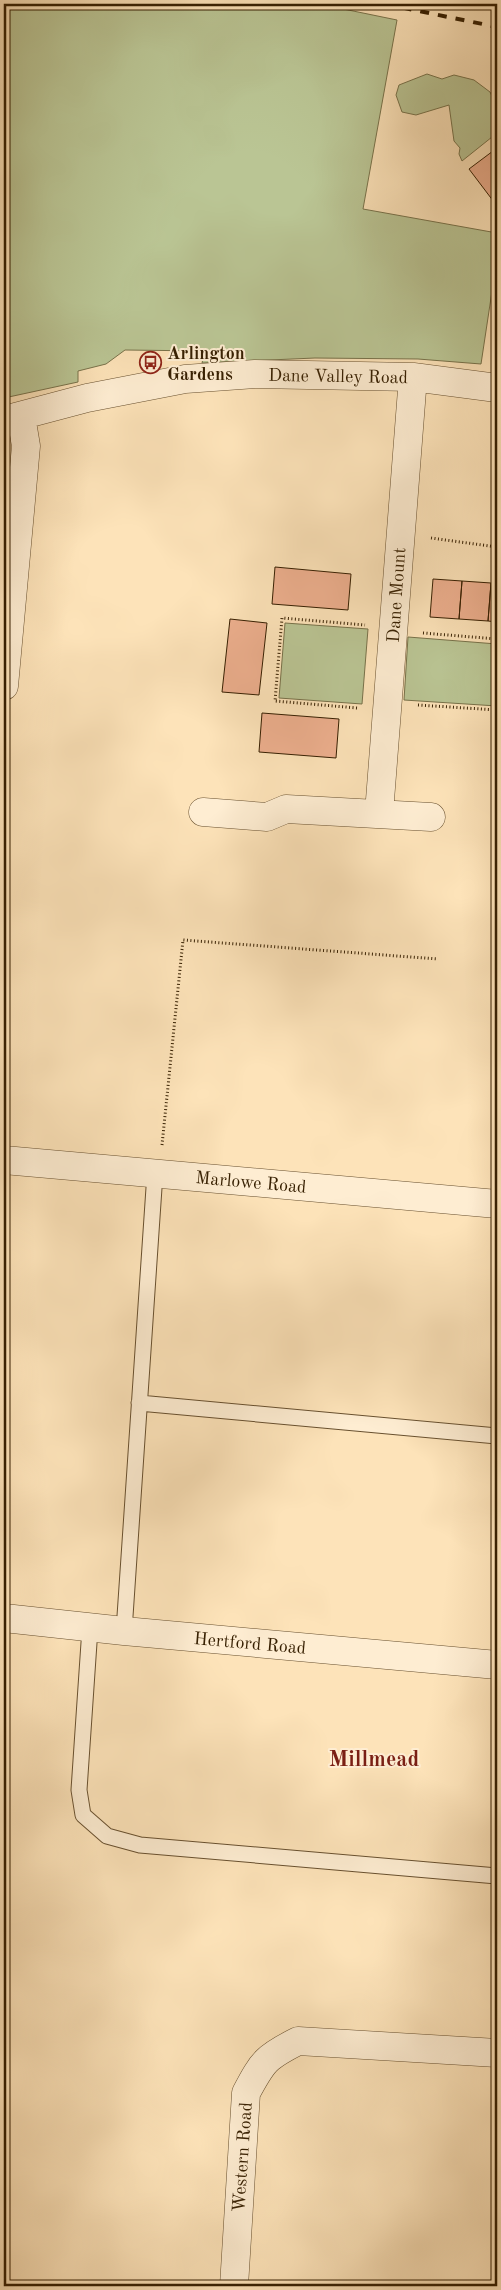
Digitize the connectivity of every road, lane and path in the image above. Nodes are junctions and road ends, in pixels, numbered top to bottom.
1 (413, 377) junction
2 (497, 388) edge
3 (12, 418) edge
4 (400, 534) junction
5 (497, 547) edge
6 (393, 630) junction
7 (497, 639) edge
8 (4, 686) edge
9 (388, 707) junction
10 (497, 710) edge
11 (203, 812) dead end
12 (380, 813) junction
13 (431, 817) dead end
14 (438, 959) dead end
15 (4, 1160) edge
16 (157, 1173) junction
17 (497, 1204) edge
18 (139, 1403) junction
19 (497, 1436) edge
20 (4, 1618) edge
21 (90, 1628) junction
22 (124, 1631) junction
23 (497, 1665) edge
24 (497, 1876) edge
25 (497, 2053) edge
26 (234, 2286) edge

1 - 2 street, Dane Valley Road
1 - 3 street, Dane Valley Road
1 - 4 street, Dane Mount
3 - 8 street
4 - 5 path
4 - 6 street, Dane Mount
6 - 7 path
6 - 9 street, Dane Mount
6 - 9 path
9 - 10 path
9 - 12 street, Dane Mount
11 - 12 street
12 - 13 street
14 - 16 path
15 - 16 street, Marlowe Road
16 - 17 street, Marlowe Road
16 - 18 lane
18 - 19 lane
18 - 22 lane
20 - 21 street, Hertford Road
21 - 22 street, Hertford Road
21 - 24 lane
22 - 23 street, Hertford Road
25 - 26 street, Western Road

